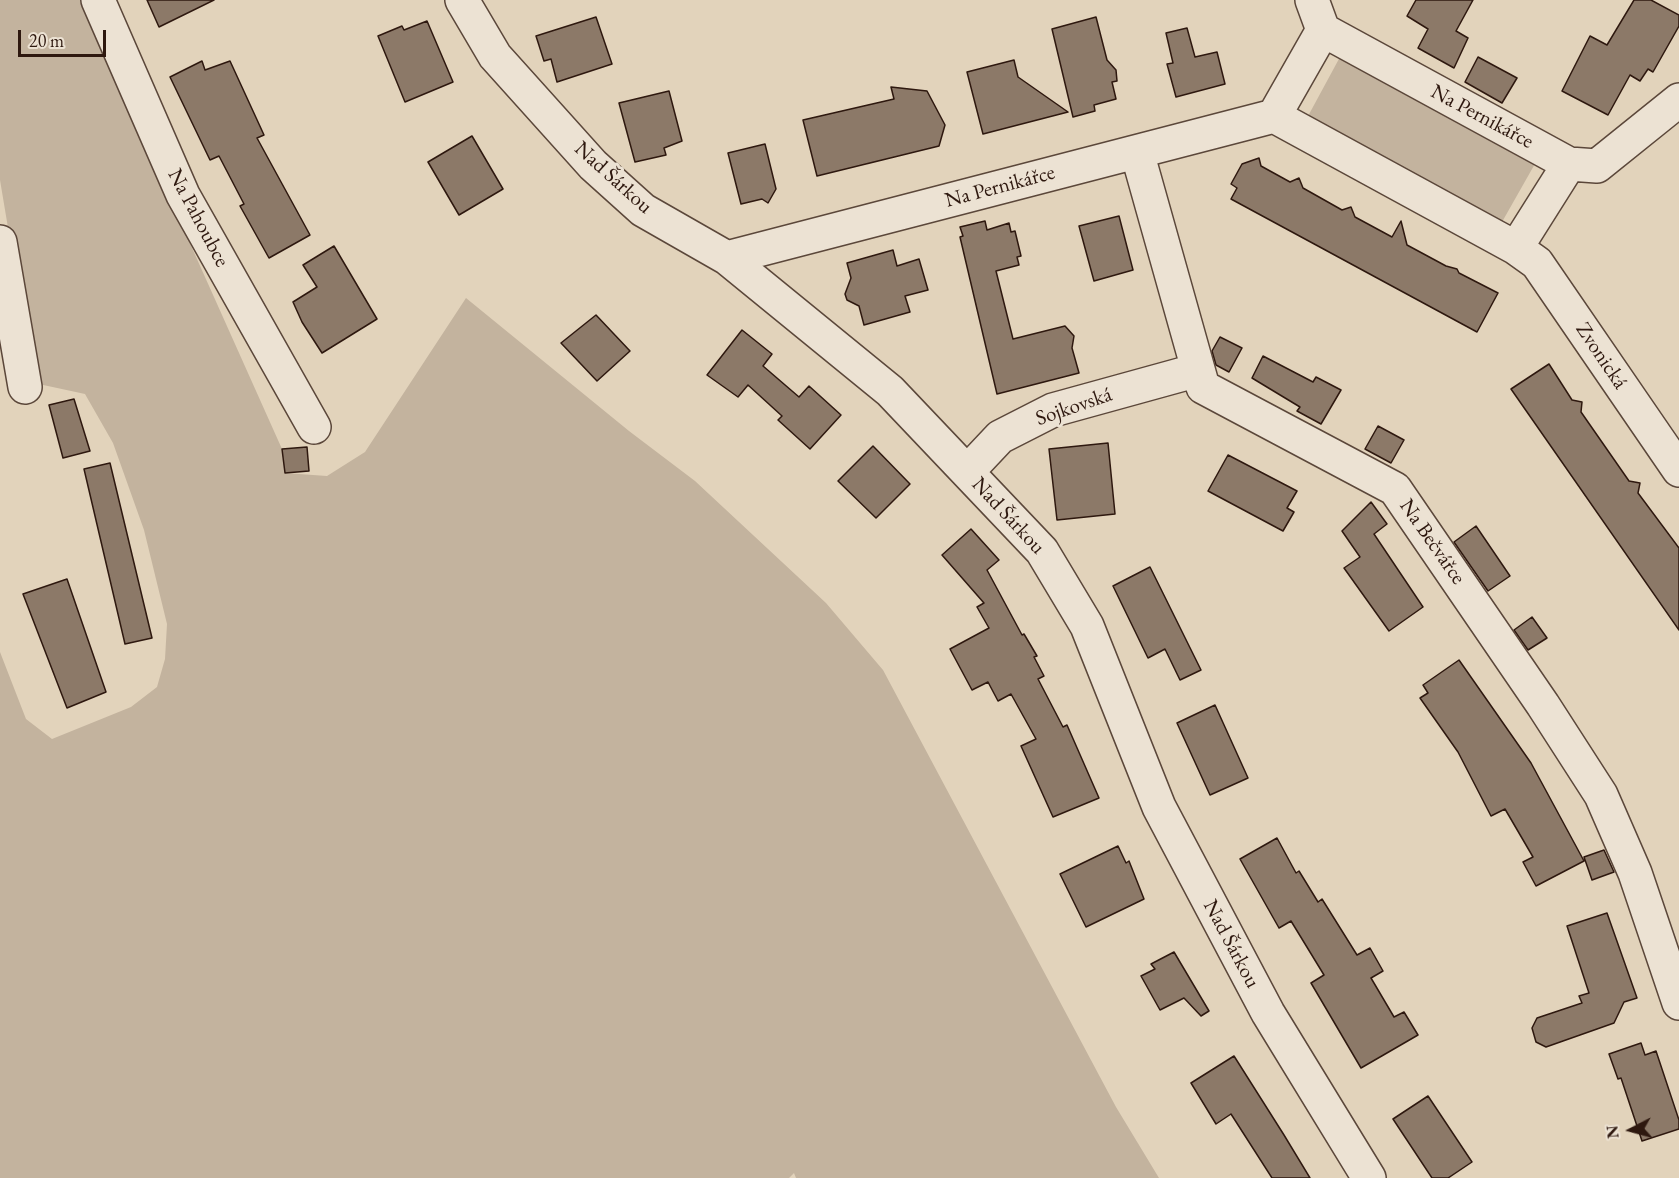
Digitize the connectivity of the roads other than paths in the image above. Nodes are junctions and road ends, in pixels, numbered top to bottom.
1 (98, 0) edge
2 (462, 0) edge
3 (1312, 0) edge
4 (1323, 30) junction
5 (1679, 100) edge
6 (1274, 116) junction
7 (1137, 152) junction
8 (1569, 164) junction
9 (0, 242) edge
10 (1516, 248) junction
11 (727, 258) junction
12 (1197, 370) junction
13 (25, 387) dead end
14 (314, 427) dead end
15 (1679, 470) edge
16 (967, 472) junction
17 (1679, 1003) edge
18 (1370, 1178) edge

1 - 14 street, Na Pahoubce
2 - 11 street, Nad Šárkou
3 - 4 street
4 - 6 street
4 - 8 street, Na Pernikářce
5 - 8 street, Na Pernikářce
6 - 7 street, Na Pernikářce
6 - 10 street
7 - 11 street, Na Pernikářce
7 - 12 street, Na Bečvářce
8 - 10 street
9 - 13 street
10 - 15 street, Zvonická
11 - 16 street, Nad Šárkou
12 - 16 street, Sojkovská
12 - 17 street, Na Bečvářce
16 - 18 street, Nad Šárkou

